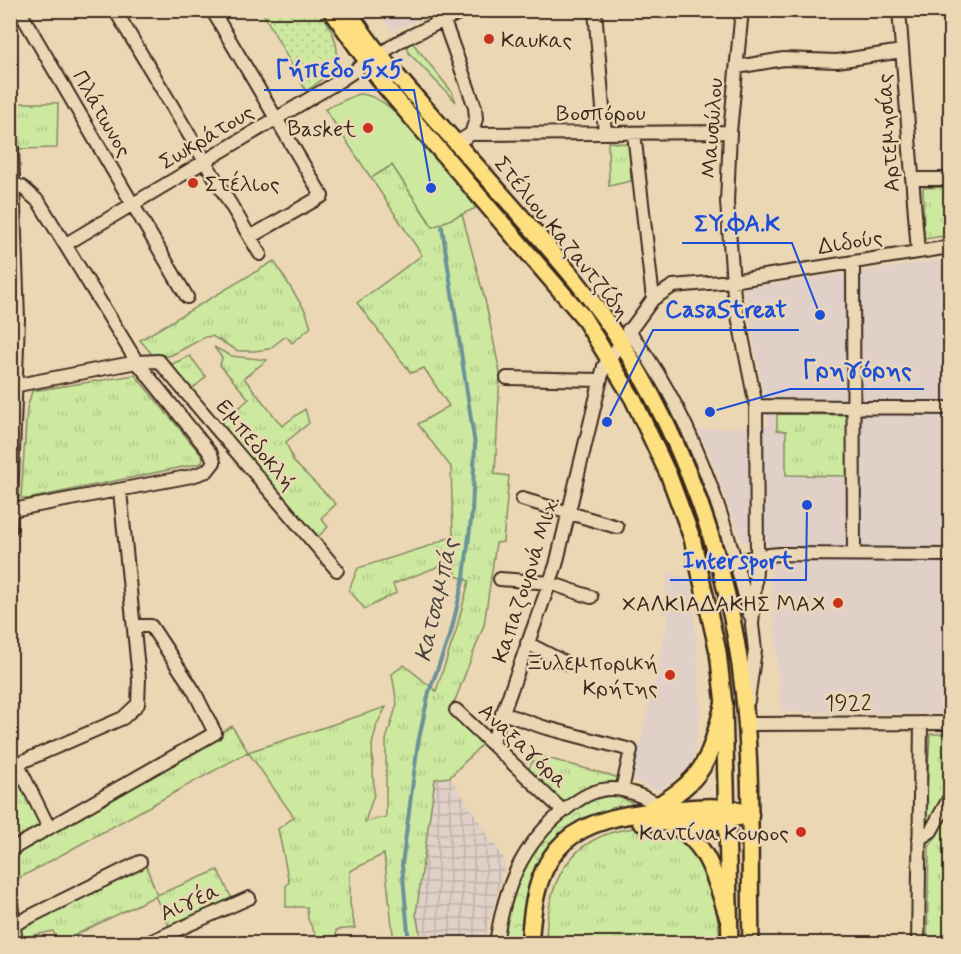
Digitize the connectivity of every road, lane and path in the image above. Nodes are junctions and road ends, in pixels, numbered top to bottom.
1 (19, 10) edge
2 (116, 10) edge
3 (212, 10) edge
4 (331, 10) edge
5 (348, 10) edge
6 (465, 10) edge
7 (595, 10) edge
8 (741, 10) edge
9 (899, 10) edge
10 (442, 15) edge
11 (902, 51) junction
12 (373, 59) junction
13 (737, 67) junction
14 (10, 92) edge
15 (276, 119) junction
16 (730, 132) junction
17 (605, 133) junction
18 (634, 133) junction
19 (471, 134) junction
20 (456, 143) junction
21 (204, 162) junction
22 (912, 178) junction
23 (951, 179) edge
24 (12, 183) edge
25 (132, 205) junction
26 (250, 237) junction
27 (66, 244) junction
28 (951, 247) edge
29 (918, 252) junction
30 (260, 254) dead end
31 (854, 262) junction
32 (732, 281) junction
33 (188, 297) dead end
34 (653, 299) junction
35 (624, 336) junction
36 (14, 340) edge
37 (609, 356) junction
38 (137, 362) junction
39 (507, 378) dead end
40 (599, 380) junction
41 (18, 385) junction
42 (756, 406) junction
43 (854, 407) junction
44 (951, 408) edge
45 (120, 490) junction
46 (522, 499) dead end
47 (12, 510) edge
48 (570, 513) junction
49 (617, 527) dead end
50 (10, 529) edge
51 (854, 554) junction
52 (951, 555) edge
53 (757, 556) junction
54 (736, 562) junction
55 (337, 570) dead end
56 (500, 579) dead end
57 (550, 583) junction
58 (591, 597) dead end
59 (752, 625) junction
60 (134, 626) junction
61 (527, 643) junction
62 (566, 663) dead end
63 (724, 704) junction
64 (456, 710) dead end
65 (502, 712) junction
66 (746, 719) junction
67 (921, 723) junction
68 (951, 723) edge
69 (492, 743) junction
70 (14, 766) edge
71 (622, 790) junction
72 (951, 797) edge
73 (654, 808) junction
74 (563, 811) junction
75 (725, 815) junction
76 (750, 815) junction
77 (662, 822) junction
78 (49, 828) junction
79 (919, 839) junction
80 (10, 850) edge
81 (140, 862) dead end
82 (10, 895) edge
83 (249, 898) dead end
84 (729, 920) junction
85 (15, 924) junction
86 (16, 944) edge
87 (145, 944) edge
88 (496, 944) edge
89 (530, 944) edge
90 (539, 944) edge
91 (730, 944) edge
92 (751, 944) edge
93 (918, 944) edge

1 - 25 street, Πλάτωνος
2 - 21 street
3 - 15 street
4 - 12 main road, Στέλιου Καζαντζίδη
5 - 12 main road, Στέλιου Καζαντζίδη
6 - 10 street, Σωκράτους
7 - 17 street
8 - 13 street, Μαυσώλου
9 - 11 street, Αρτεμησίας
10 - 12 street, Σωκράτους
10 - 19 street
11 - 13 street
11 - 22 street, Αρτεμησίας
12 - 15 street, Σωκράτους
12 - 20 main road, Στέλιου Καζαντζίδη
12 - 37 main road, Στέλιου Καζαντζίδη
13 - 16 street, Μαυσώλου
14 - 24 street
15 - 21 street, Σωκράτους
15 - 26 street
16 - 18 street, Βοσπόρου
16 - 32 street, Μαυσώλου
17 - 18 street, Βοσπόρου
17 - 19 street, Βοσπόρου
18 - 34 street
19 - 20 street
20 - 35 main road, Στέλιου Καζαντζίδη
21 - 25 street, Σωκράτους
21 - 26 street
22 - 23 street
22 - 29 street, Αρτεμησίας
24 - 27 street, Εμπεδοκλή
24 - 36 street
25 - 27 street, Σωκράτους
25 - 33 street, Πλάτωνος
26 - 30 street
27 - 38 street, Εμπεδοκλή
28 - 29 street, Διδούς
29 - 31 street, Διδούς
31 - 32 street, Διδούς
31 - 43 street
32 - 34 street, Διδούς
32 - 42 street, Μαυσώλου
34 - 35 street, Διδούς
35 - 37 street, Διδούς
35 - 54 street
35 - 66 main road, Στέλιου Καζαντζίδη
36 - 41 street
37 - 40 street, Καπαζουρνά Μιχ.
37 - 63 main road, Στέλιου Καζαντζίδη
38 - 41 street
38 - 45 street, Εμπεδοκλή
38 - 55 street, Εμπεδοκλή
39 - 40 street
40 - 48 street, Καπαζουρνά Μιχ.
41 - 47 street
42 - 43 street
42 - 53 street, Μαυσώλου
43 - 44 street
43 - 51 street
45 - 47 street
45 - 60 street
46 - 48 street
47 - 50 street
48 - 49 street
48 - 57 street, Καπαζουρνά Μιχ.
51 - 52 street
51 - 53 street
53 - 54 street
53 - 59 street, Μαυσώλου
54 - 59 street
56 - 57 street
57 - 58 street
57 - 61 street, Καπαζουρνά Μιχ.
59 - 66 street, Μαυσώλου
60 - 70 street
60 - 78 street
61 - 62 street
61 - 65 street, Καπαζουρνά Μιχ.
63 - 73 highway
63 - 75 main road, Στέλιου Καζαντζίδη
64 - 69 street, Αναξαγόρα
65 - 69 street, Καπαζουρνά Μιχ.
65 - 71 street
66 - 67 street, 1922
66 - 76 main road, Στέλιου Καζαντζίδη
67 - 68 street, 1922
67 - 79 street
69 - 74 street, Αναξαγόρα
70 - 78 street
71 - 73 street
71 - 74 street
72 - 79 street
73 - 75 highway
73 - 89 highway
74 - 88 street
75 - 76 highway
75 - 77 highway
75 - 84 main road, Στέλιου Καζαντζίδη
76 - 92 main road, Στέλιου Καζαντζίδη
77 - 84 highway
77 - 90 highway
78 - 80 street
79 - 93 street
81 - 85 street
82 - 85 street
83 - 87 street, Αιγέα
84 - 91 main road, Στέλιου Καζαντζίδη
85 - 86 street

